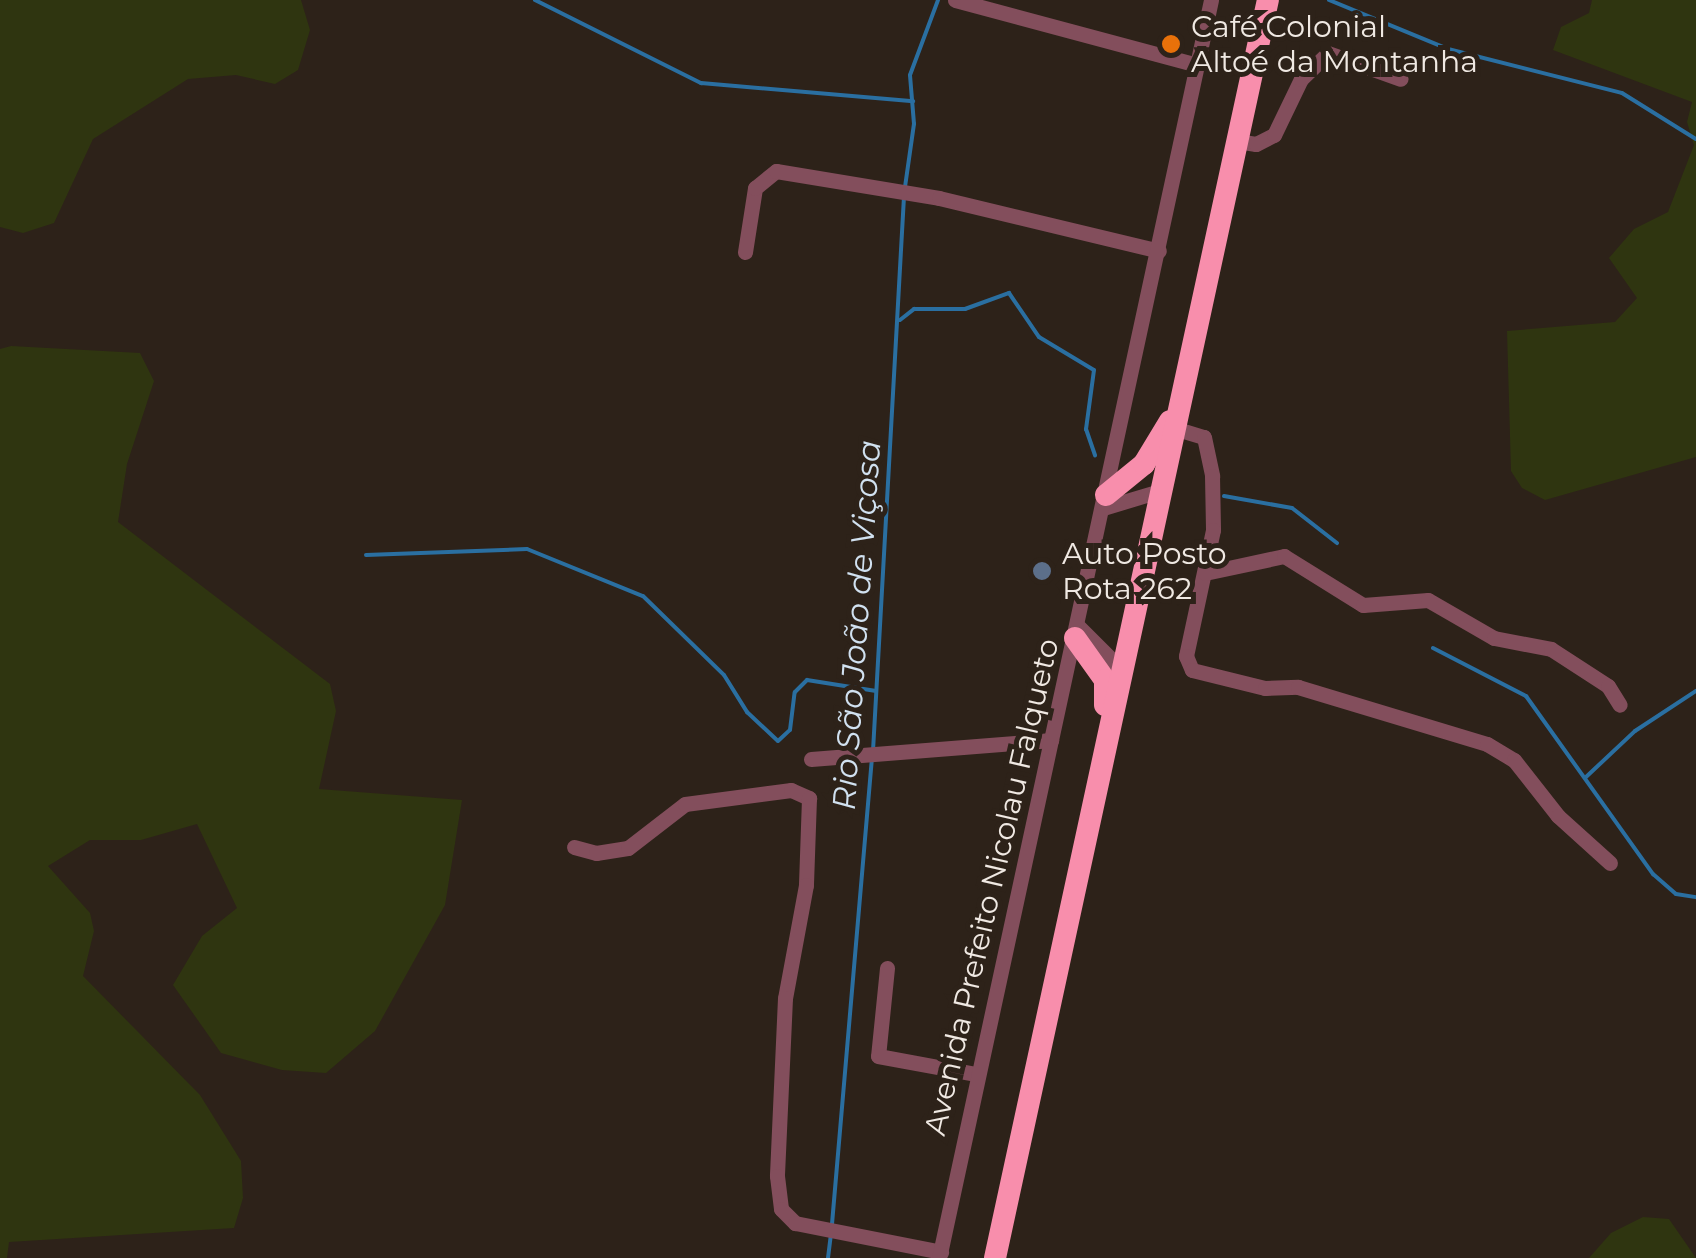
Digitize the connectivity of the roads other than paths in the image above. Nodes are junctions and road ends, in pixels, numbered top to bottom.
1 (955, 0) edge
2 (1211, 0) edge
3 (1268, 0) edge
4 (1197, 65) junction
5 (1401, 79) dead end
6 (1237, 141) junction
7 (1159, 251) junction
8 (745, 252) dead end
9 (1188, 382) junction
10 (1177, 428) junction
11 (1163, 490) junction
12 (1104, 502) junction
13 (1205, 573) junction
14 (1077, 632) junction
15 (1122, 670) junction
16 (1620, 705) dead end
17 (1051, 740) junction
18 (810, 759) dead end
19 (1100, 769) junction
20 (574, 847) dead end
21 (1610, 863) dead end
22 (886, 968) dead end
23 (976, 1074) junction
24 (940, 1255) edge
25 (995, 1258) edge

1 - 4 street
2 - 4 street, Avenida Prefeito Nicolau Falqueto
3 - 6 highway
4 - 7 street, Avenida Prefeito Nicolau Falqueto
5 - 6 street
6 - 9 highway
7 - 8 street
7 - 12 street, Avenida Prefeito Nicolau Falqueto
9 - 10 highway
9 - 12 highway
10 - 11 highway
10 - 13 street
11 - 12 street
11 - 15 highway
12 - 14 street, Avenida Prefeito Nicolau Falqueto
13 - 16 street
13 - 21 street
14 - 15 street
14 - 17 street, Avenida Prefeito Nicolau Falqueto
14 - 19 highway
15 - 19 highway
17 - 18 street
17 - 23 street, Avenida Prefeito Nicolau Falqueto
19 - 25 highway
20 - 24 street
22 - 23 street
23 - 24 street, Avenida Prefeito Nicolau Falqueto

